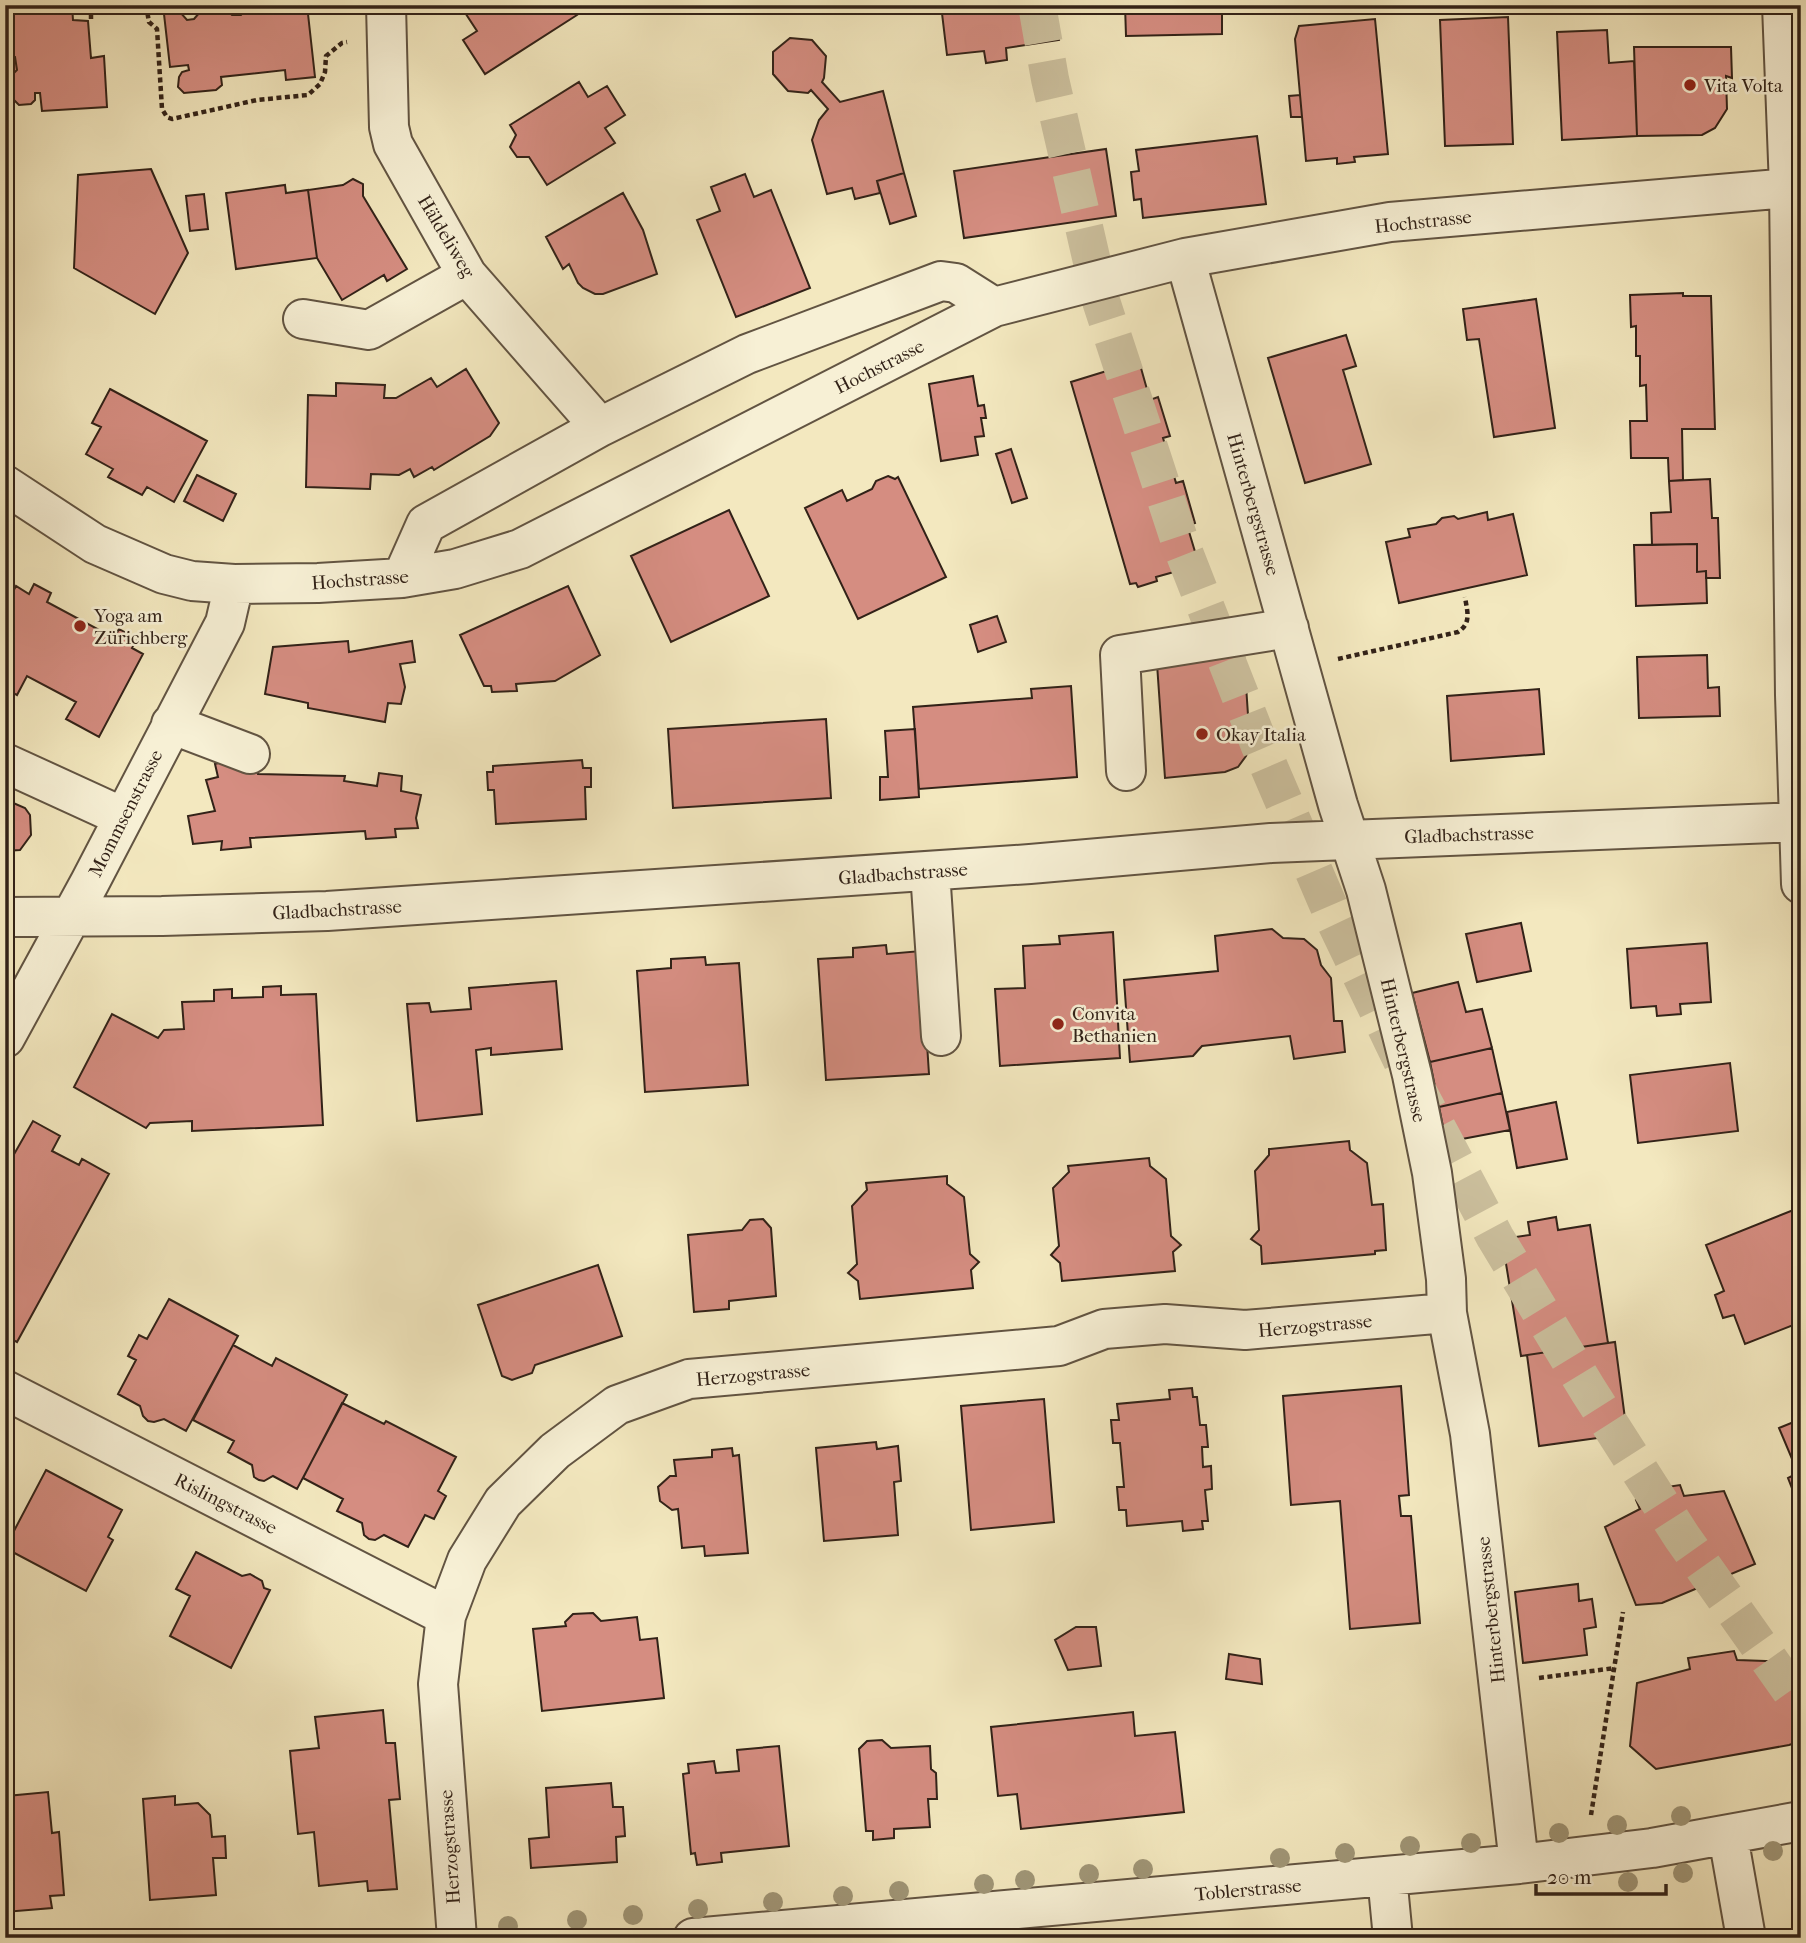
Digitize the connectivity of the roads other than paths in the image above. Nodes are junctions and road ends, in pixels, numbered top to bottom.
1 (1782, 5) edge
2 (386, 21) edge
3 (1795, 187) edge
4 (1185, 258) junction
5 (467, 275) junction
6 (995, 307) junction
7 (303, 319) dead end
8 (600, 427) junction
9 (5, 485) edge
10 (402, 578) junction
11 (234, 584) junction
12 (1289, 628) junction
13 (171, 724) junction
14 (250, 754) dead end
15 (5, 763) edge
16 (1126, 771) dead end
17 (123, 817) junction
18 (1800, 822) edge
19 (1350, 839) junction
20 (930, 871) junction
21 (1801, 884) edge
22 (71, 916) junction
23 (5, 917) edge
24 (941, 1036) dead end
25 (5, 1038) edge
26 (1447, 1313) junction
27 (5, 1390) edge
28 (446, 1616) junction
29 (1801, 1821) edge
30 (1728, 1836) junction
31 (1519, 1864) junction
32 (1387, 1876) junction
33 (1026, 1923) edge
34 (822, 1933) edge
35 (457, 1938) edge
36 (693, 1938) edge
37 (1393, 1938) edge
38 (1746, 1938) edge

1 - 3 street
2 - 5 street, Häldeliweg
3 - 4 street, Hochstrasse
3 - 18 street
4 - 6 street, Hochstrasse
4 - 12 street, Hinterbergstrasse
5 - 7 street
5 - 8 street, Häldeliweg
6 - 8 street
6 - 10 street, Hochstrasse
8 - 10 street
9 - 11 street, Hochstrasse
10 - 11 street, Hochstrasse
11 - 13 street, Mommsenstrasse
12 - 16 street
12 - 19 street, Hinterbergstrasse
13 - 14 street
13 - 17 street, Mommsenstrasse
15 - 17 street
17 - 22 street, Mommsenstrasse
18 - 19 street, Gladbachstrasse
18 - 21 street
19 - 20 street, Gladbachstrasse
19 - 26 street, Hinterbergstrasse
20 - 22 street, Gladbachstrasse
20 - 24 street
22 - 23 street, Gladbachstrasse
22 - 25 street, Mommsenstrasse
26 - 28 street, Herzogstrasse
26 - 31 street, Hinterbergstrasse
27 - 28 street, Rislingstrasse
28 - 35 street, Herzogstrasse
29 - 30 street, Toblerstrasse
30 - 31 street, Toblerstrasse
30 - 38 street
31 - 32 street, Toblerstrasse
32 - 33 street, Toblerstrasse
32 - 37 street
33 - 34 street, Toblerstrasse
34 - 36 street, Toblerstrasse

